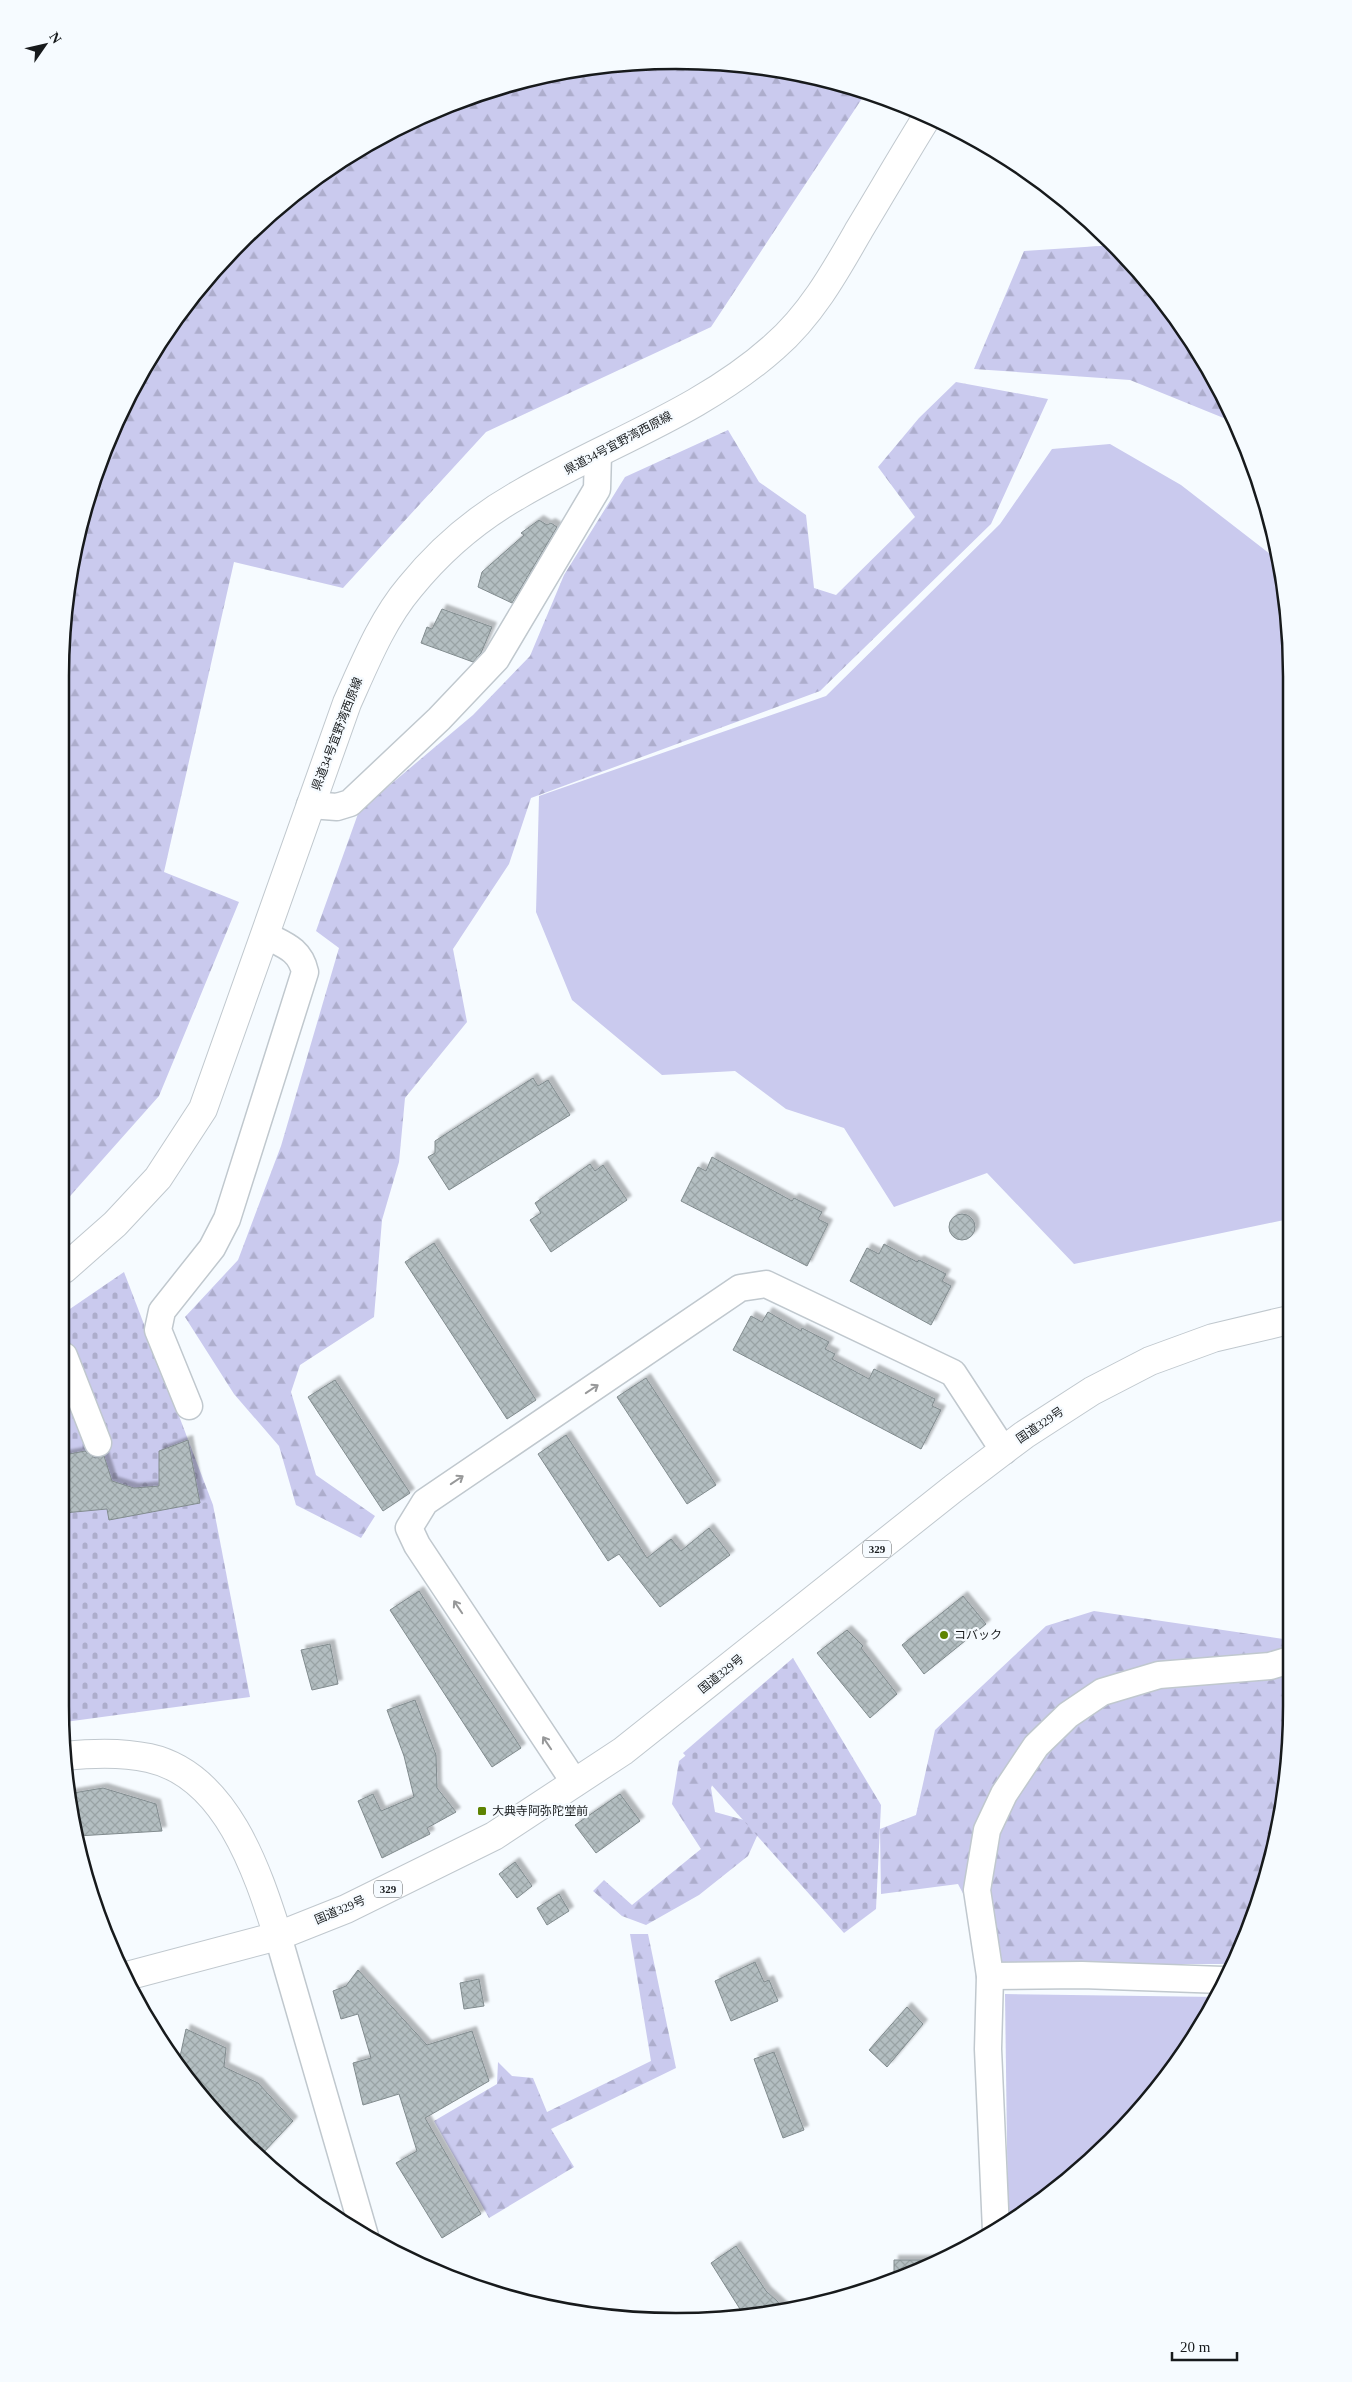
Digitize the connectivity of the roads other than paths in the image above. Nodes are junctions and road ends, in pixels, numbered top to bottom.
1 (924, 122) edge
2 (598, 454) junction
3 (310, 805) junction
4 (265, 936) junction
5 (69, 1265) edge
6 (1283, 1321) edge
7 (69, 1369) edge
8 (189, 1406) dead end
9 (98, 1443) dead end
10 (1004, 1451) junction
11 (1283, 1662) edge
12 (71, 1756) edge
13 (575, 1783) junction
14 (278, 1936) junction
15 (131, 1975) edge
16 (990, 1976) junction
17 (1218, 1980) edge
18 (996, 2222) edge
19 (362, 2226) edge

1 - 2 main road, 県道34号宜野湾西原線
2 - 3 main road, 県道34号宜野湾西原線
2 - 3 street
3 - 4 main road, 県道34号宜野湾西原線
4 - 5 main road, 県道34号宜野湾西原線
4 - 8 street
6 - 10 main road, 国道329号 / 329
7 - 9 street
10 - 13 main road, 国道329号 / 329
13 -> 10 street
11 - 16 street
12 - 14 main road
13 - 14 main road, 国道329号 / 329
14 - 15 main road, 国道329号 / 329
14 - 19 street
16 - 17 street
16 - 18 street

